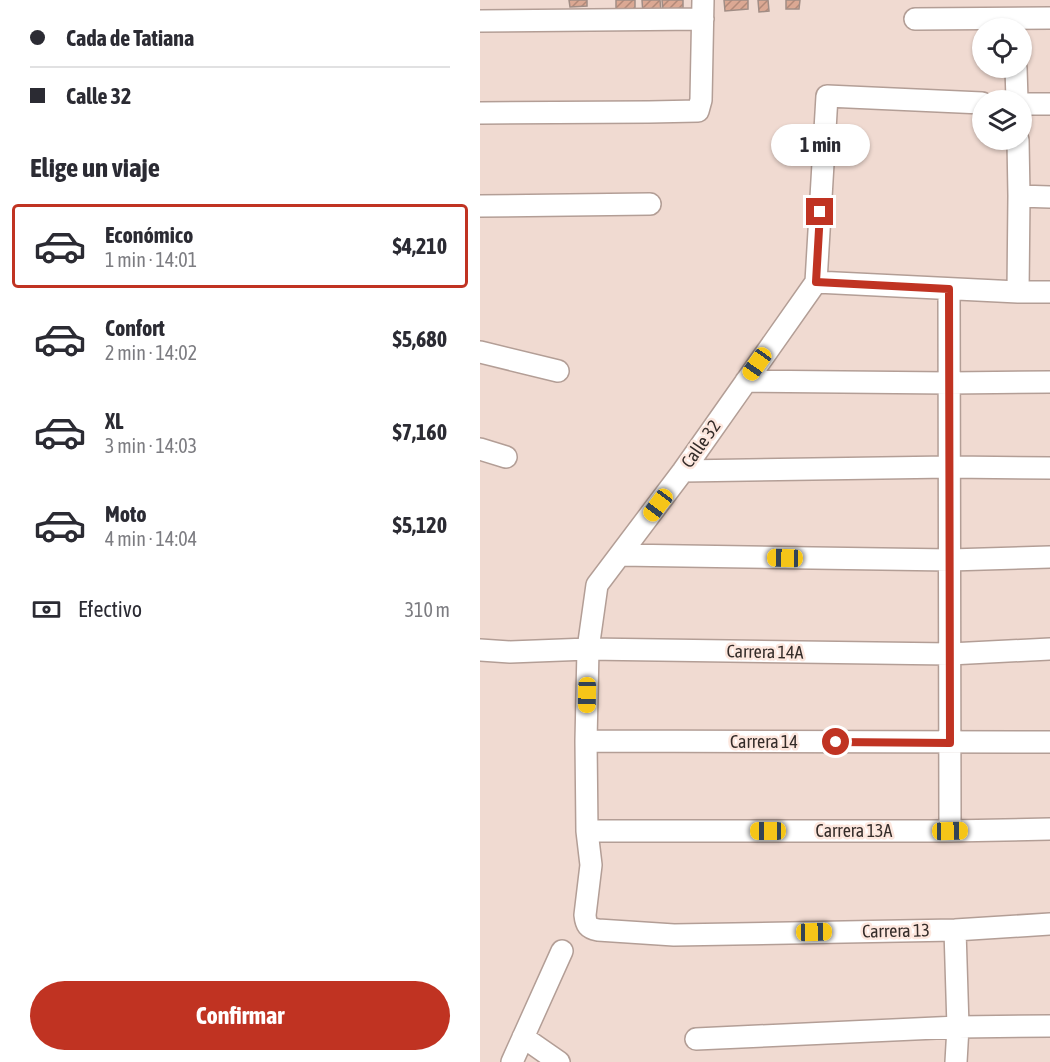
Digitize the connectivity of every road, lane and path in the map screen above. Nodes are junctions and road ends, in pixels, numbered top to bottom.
1 (703, 10) edge
2 (1050, 18) edge
3 (915, 19) dead end
4 (480, 21) edge
5 (972, 21) edge
6 (1032, 21) edge
7 (972, 103) edge
8 (1032, 104) edge
9 (1050, 104) edge
10 (480, 113) edge
11 (1018, 150) edge
12 (1019, 196) junction
13 (1050, 196) edge
14 (650, 204) dead end
15 (480, 206) edge
16 (816, 282) junction
17 (949, 289) junction
18 (1018, 292) junction
19 (1050, 292) edge
20 (480, 352) edge
21 (558, 371) dead end
22 (746, 381) junction
23 (1050, 382) edge
24 (949, 383) junction
25 (480, 449) edge
26 (506, 457) dead end
27 (950, 466) junction
28 (1050, 468) edge
29 (683, 471) junction
30 (620, 555) junction
31 (1050, 557) edge
32 (950, 560) junction
33 (588, 649) junction
34 (1050, 649) edge
35 (480, 650) edge
36 (950, 654) junction
37 (586, 741) junction
38 (1050, 742) edge
39 (950, 743) junction
40 (1050, 829) edge
41 (587, 831) junction
42 (950, 831) junction
43 (1050, 924) edge
44 (597, 930) joint
45 (955, 930) junction
46 (562, 951) dead end
47 (958, 1026) junction
48 (1050, 1026) edge
49 (523, 1036) junction
50 (696, 1039) dead end
51 (512, 1062) edge
52 (559, 1062) edge
53 (956, 1062) edge

1 - 4 street
1 - 10 street
2 - 6 street
3 - 5 street
7 - 16 street
8 - 9 street
11 - 12 street
12 - 13 street
12 - 18 street
14 - 15 street
16 - 17 street
16 - 22 street, Calle 32
17 - 18 street
17 - 24 street
18 - 19 street
20 - 21 street
22 - 24 street
22 - 29 street, Calle 32
23 - 24 street
24 - 27 street
25 - 26 street
27 - 28 street
27 - 29 street
27 - 32 street
29 - 30 street, Calle 32
30 - 32 street
30 - 33 street, Calle 32
31 - 32 street
32 - 36 street
33 - 35 street, Carrera 14A
33 - 36 street, Carrera 14A
33 - 37 street, Calle 32
34 - 36 street, Carrera 14A
36 - 39 street
37 - 39 street, Carrera 14
37 - 41 street, Calle 32
38 - 39 street, Carrera 14
39 - 42 street
40 - 42 street, Carrera 13A
41 - 42 street, Carrera 13A
41 - 44 street, Calle 32
43 - 45 street, Carrera 13
44 - 45 street, Carrera 13
45 - 47 street
46 - 49 street
47 - 48 street
47 - 50 street
47 - 53 street
49 - 51 street
49 - 52 street

